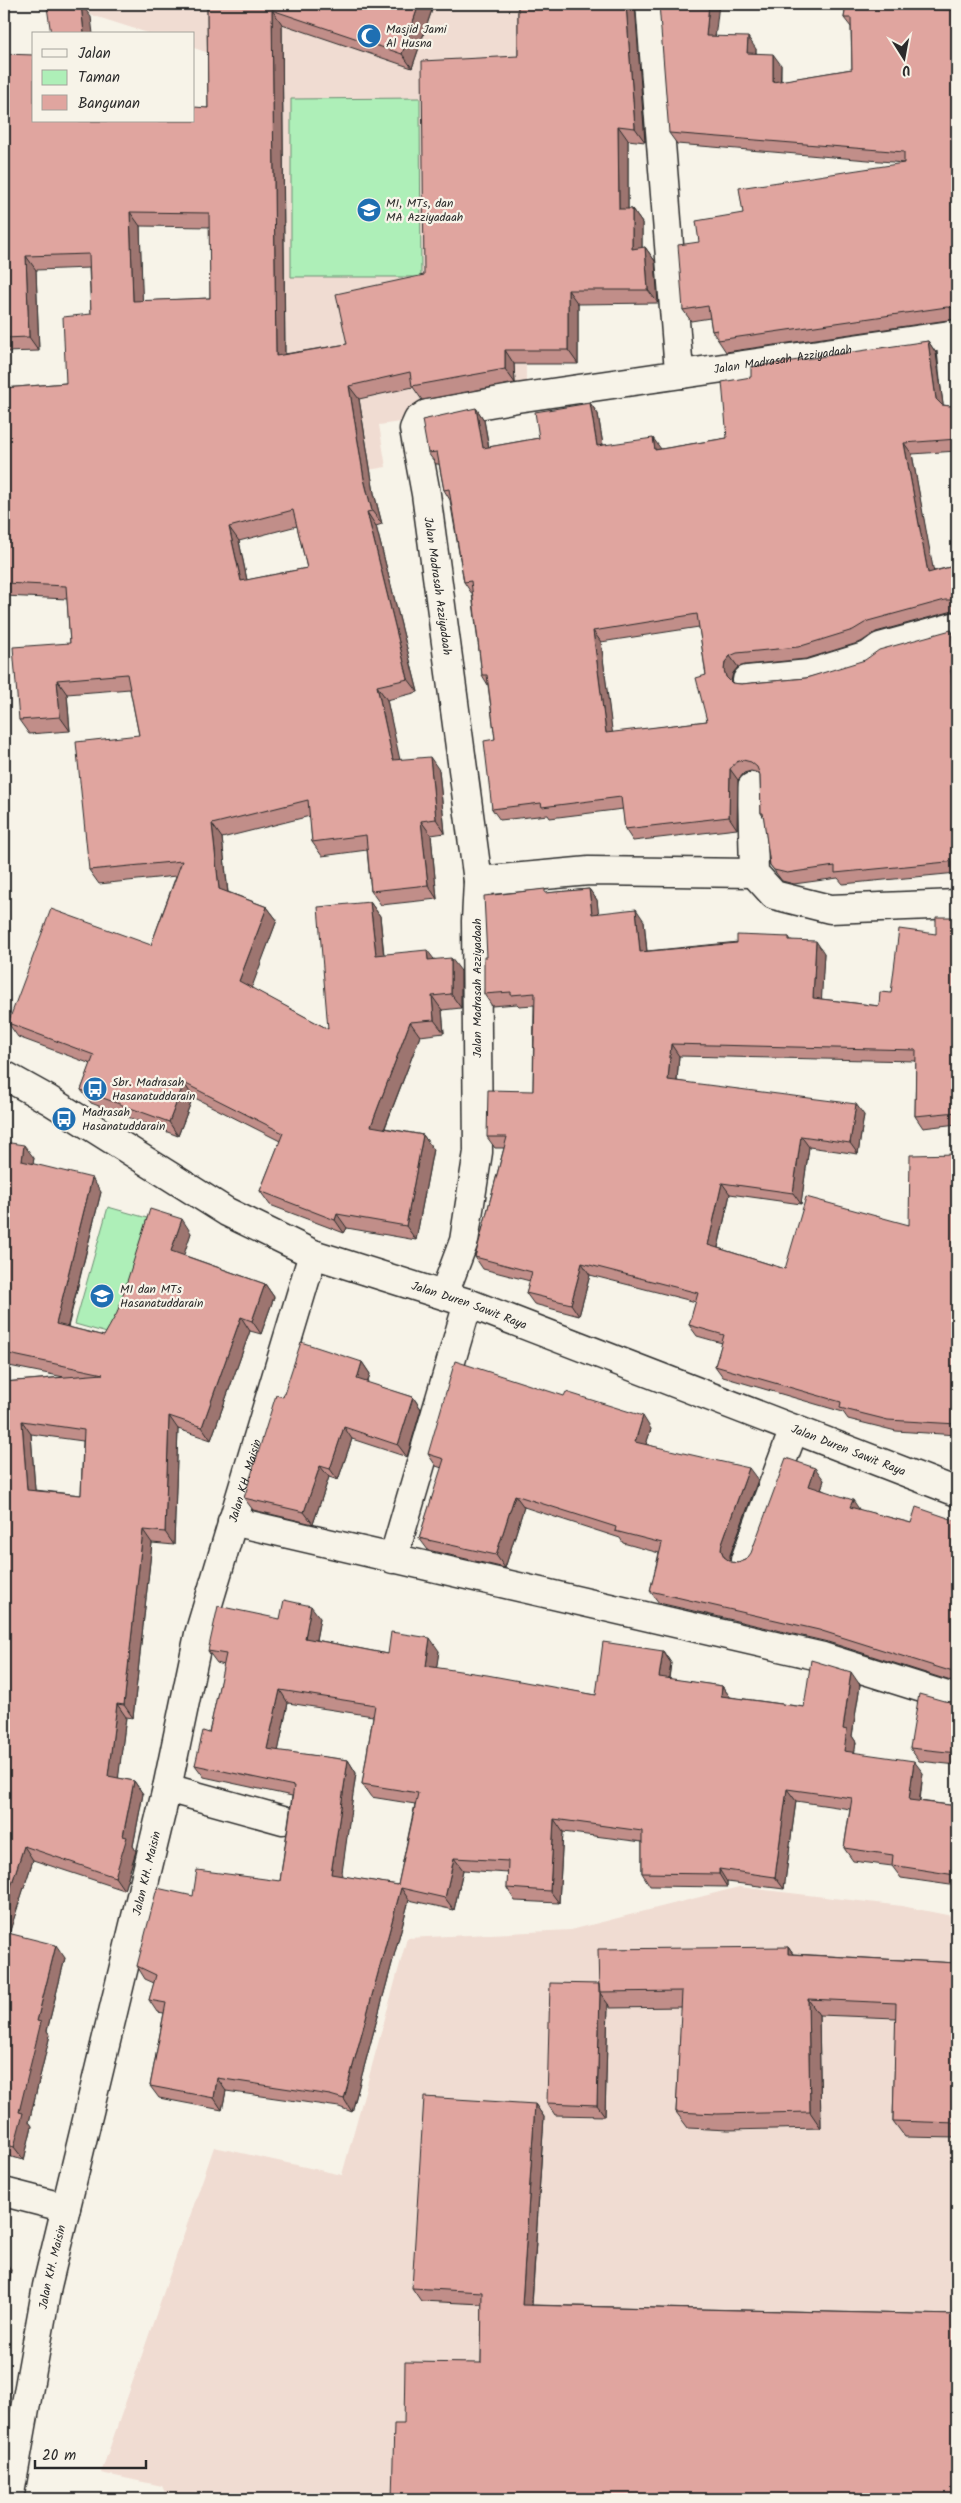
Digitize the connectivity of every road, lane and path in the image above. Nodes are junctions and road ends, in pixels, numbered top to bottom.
1 (650, 4) edge
2 (953, 335) edge
3 (682, 374) junction
4 (957, 402) edge
5 (957, 626) edge
6 (747, 680) dead end
7 (752, 787) dead end
8 (754, 873) junction
9 (478, 882) junction
10 (957, 904) edge
11 (4, 1075) edge
12 (313, 1254) junction
13 (456, 1299) junction
14 (794, 1429) junction
15 (957, 1492) edge
16 (232, 1521) junction
17 (393, 1559) junction
18 (745, 1560) edge
19 (957, 1699) edge
20 (167, 1788) junction
21 (282, 1820) dead end
22 (4, 2192) edge
23 (66, 2208) junction
24 (8, 2499) edge

1 - 3 street
2 - 3 street, Jalan Madrasah Azziyadaah
2 - 4 street
3 - 9 street, Jalan Madrasah Azziyadaah
5 - 6 street
7 - 8 street
8 - 9 street
8 - 10 street
9 - 13 street, Jalan Madrasah Azziyadaah
11 - 12 street, Jalan Duren Sawit Raya
12 - 13 street, Jalan Duren Sawit Raya
12 - 16 street, Jalan KH. Maisin
13 - 14 street, Jalan Duren Sawit Raya
13 - 17 street, Jalan Madrasah Azziyadaah
14 - 15 street, Jalan Duren Sawit Raya
14 - 18 street
16 - 17 street
16 - 20 street, Jalan KH. Maisin
17 - 19 street
20 - 21 street
20 - 23 street, Jalan KH. Maisin
22 - 23 street
23 - 24 street, Jalan KH. Maisin

